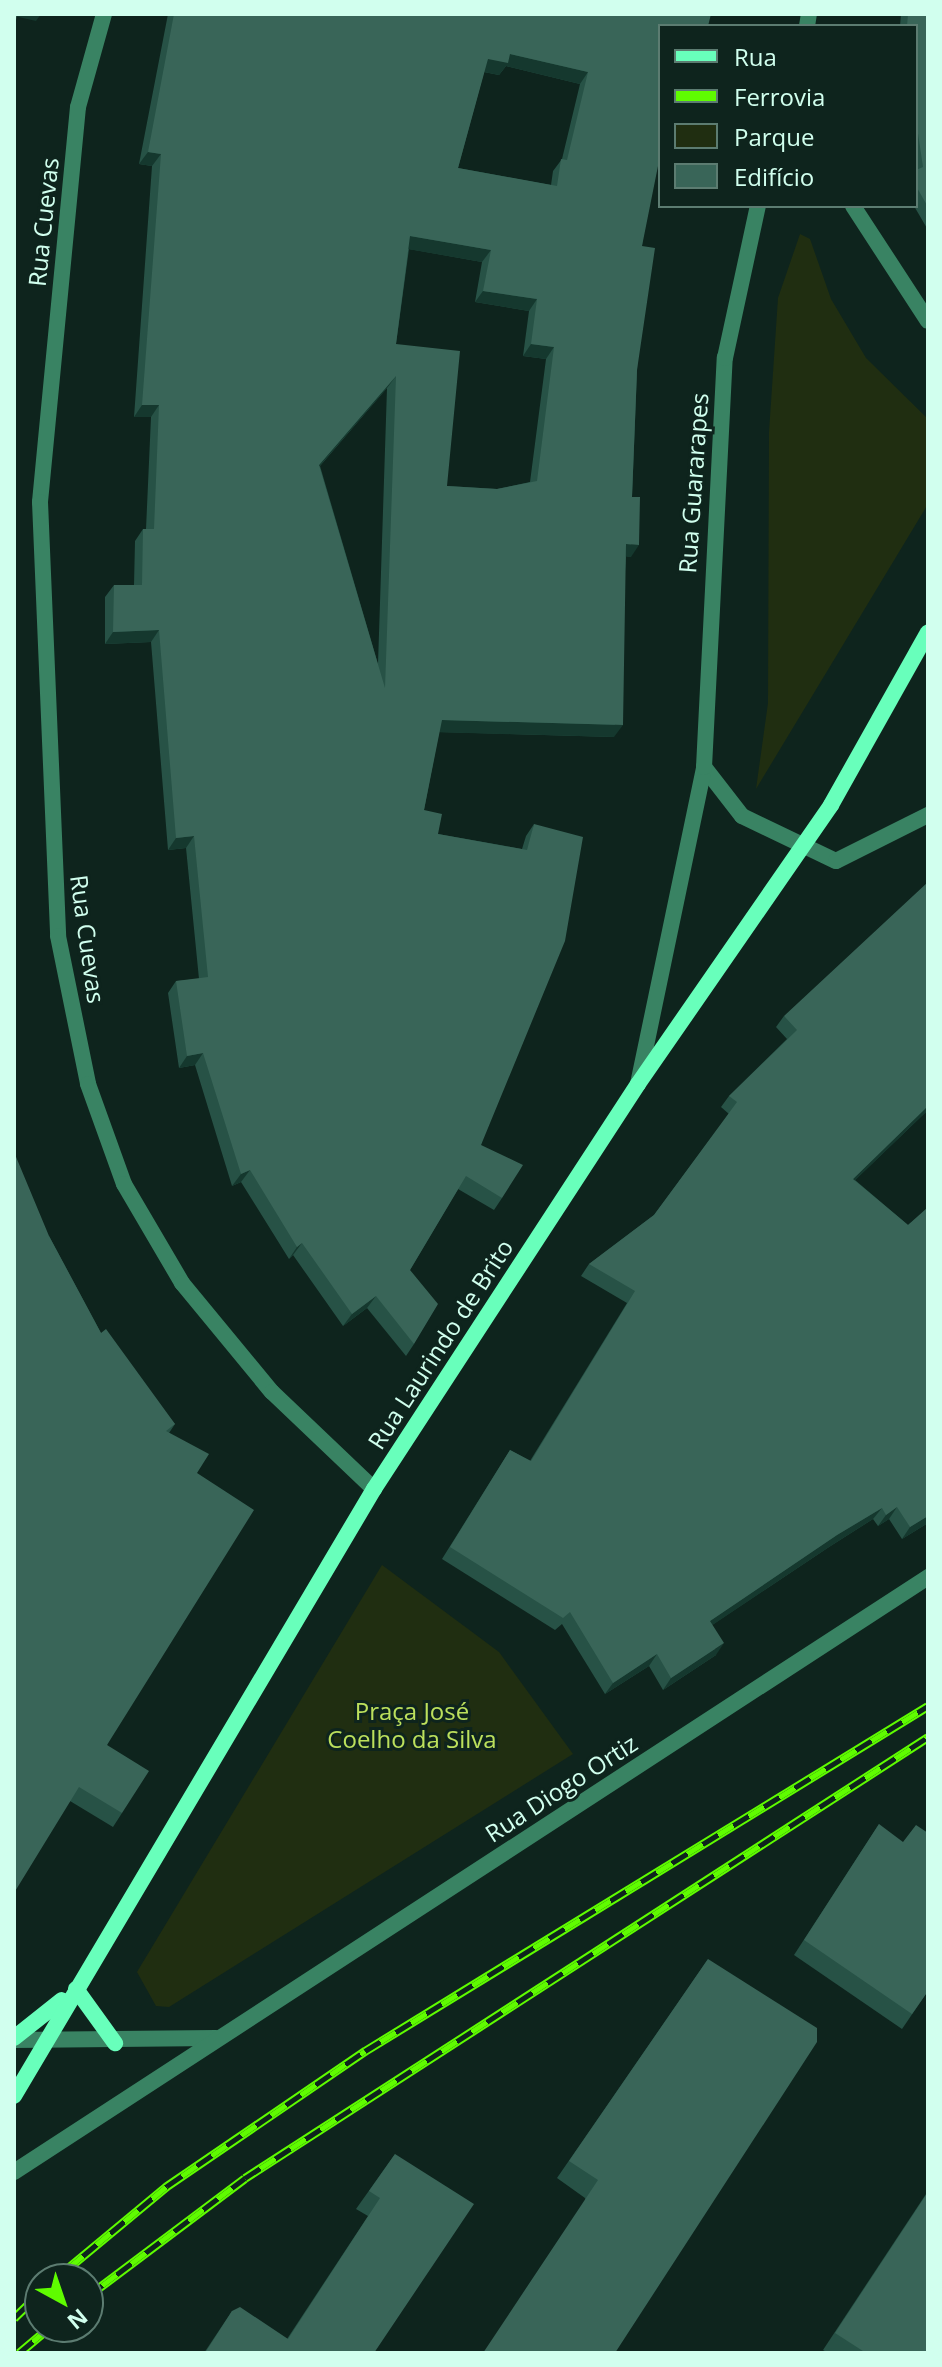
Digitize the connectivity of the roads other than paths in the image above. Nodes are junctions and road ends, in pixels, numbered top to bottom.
1 (104, 14) edge
2 (758, 208) edge
3 (854, 208) edge
4 (928, 321) edge
5 (928, 632) edge
6 (704, 767) junction
7 (928, 815) edge
8 (800, 845) junction
9 (638, 1084) junction
10 (374, 1489) junction
11 (928, 1577) edge
12 (76, 1989) junction
13 (219, 2038) junction
14 (14, 2039) edge
15 (43, 2042) junction
16 (115, 2043) junction
17 (14, 2096) edge
18 (14, 2172) edge

1 - 10 street, Rua Cuevas
2 - 6 street, Rua Guararapes
3 - 4 street
5 - 8 street, Rua Laurindo de Brito
6 - 8 street
6 - 9 street, Rua Guararapes
7 - 8 street
8 - 9 street, Rua Laurindo de Brito
9 - 10 street, Rua Laurindo de Brito
10 - 12 street, Rua Laurindo de Brito
11 - 13 street, Rua Diogo Ortiz
12 - 14 street
12 - 15 street, Rua Laurindo de Brito
12 - 16 street
13 - 16 street
13 - 18 street, Rua Diogo Ortiz
14 - 15 street
15 - 16 street
15 - 17 street, Rua Laurindo de Brito

